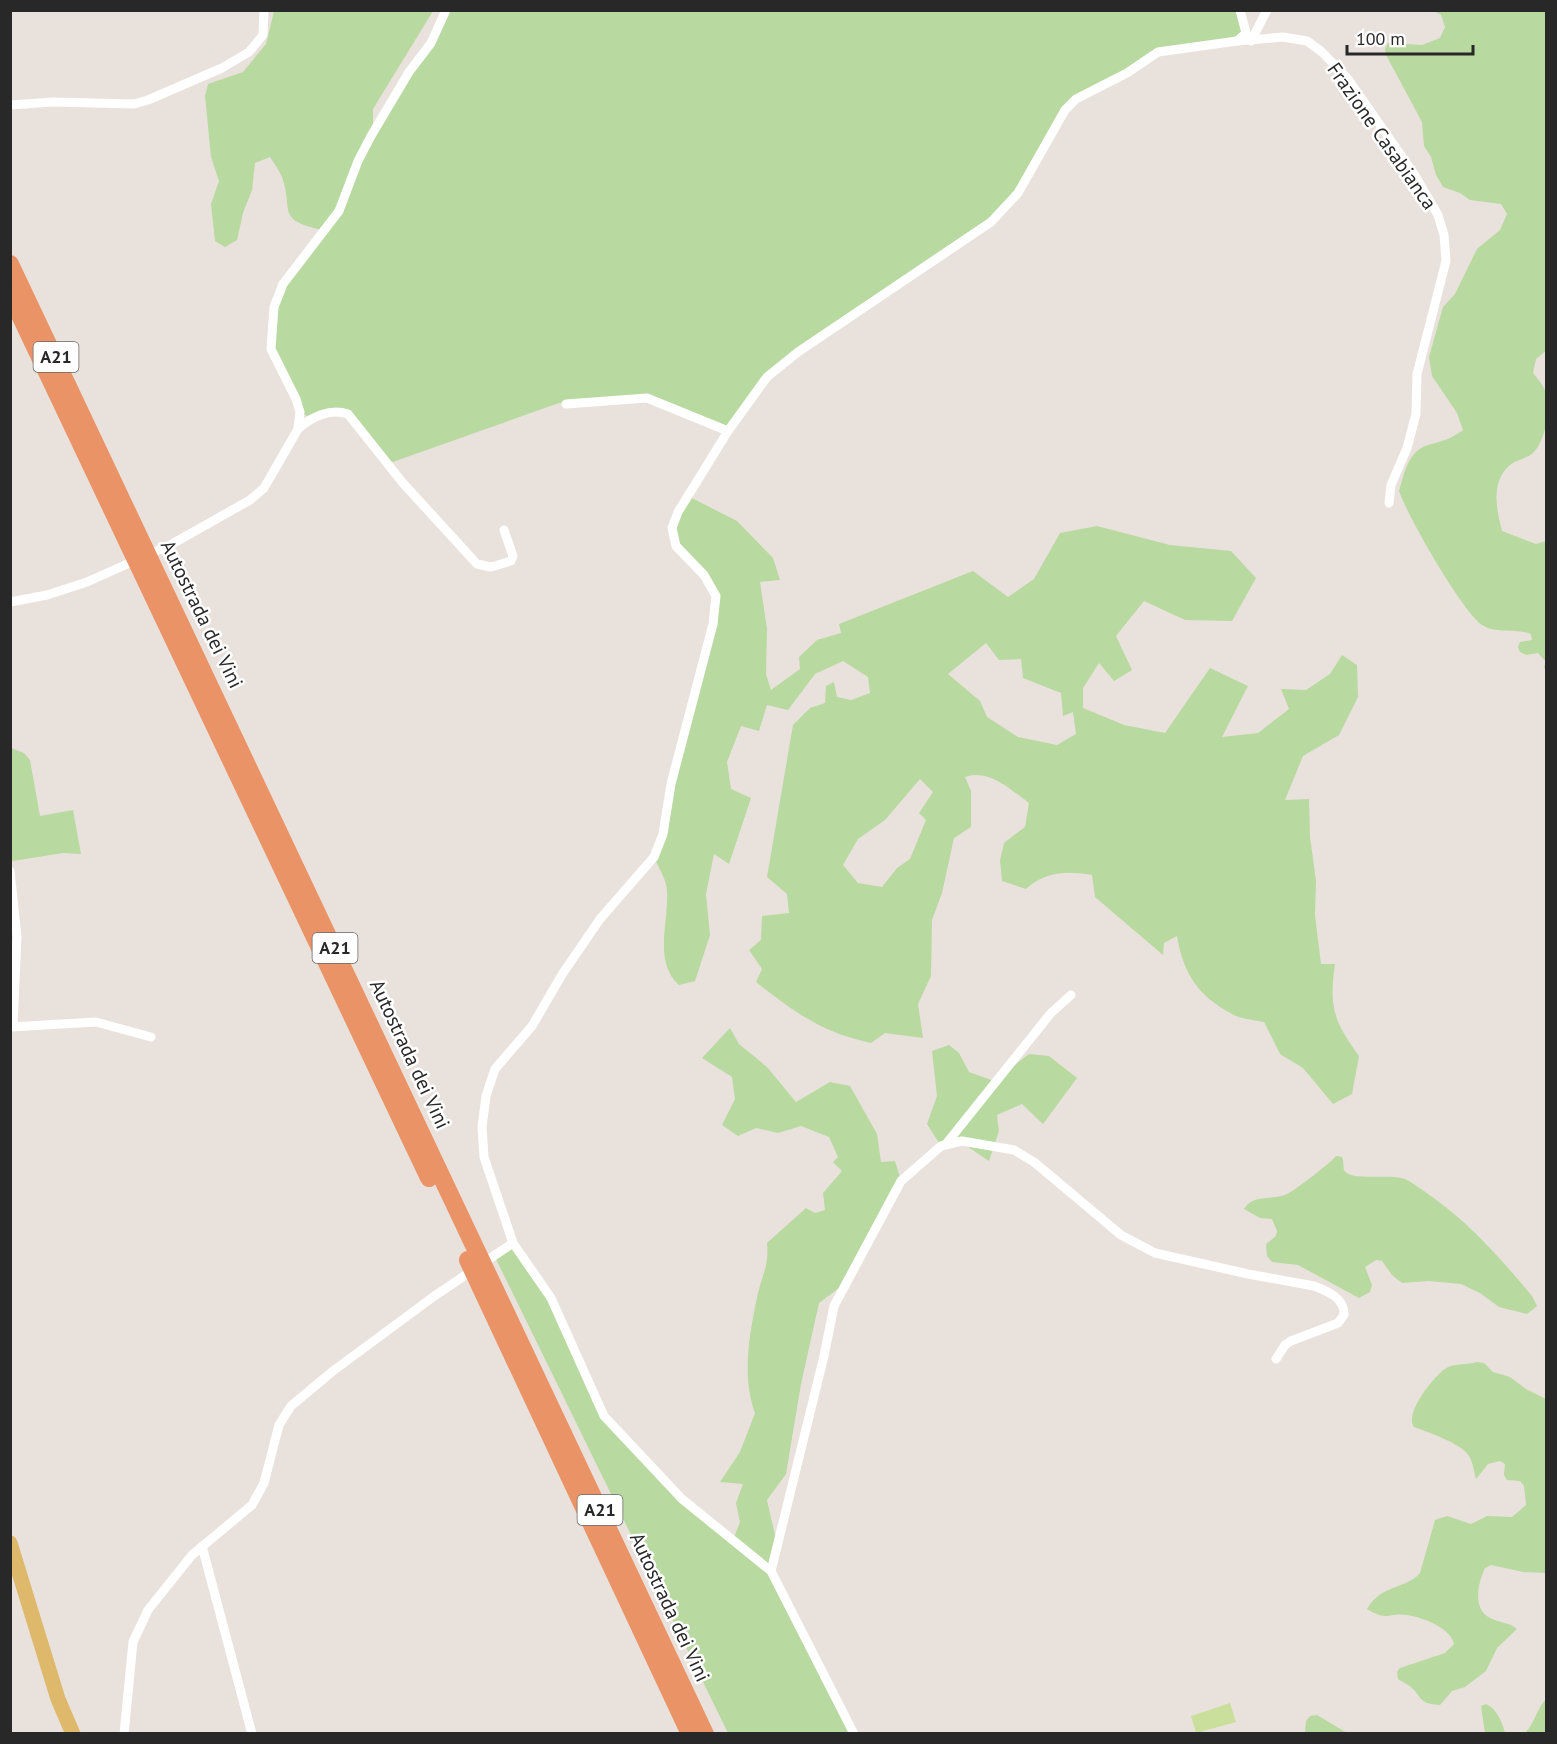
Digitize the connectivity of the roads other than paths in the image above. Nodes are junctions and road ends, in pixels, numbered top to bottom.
1 (264, 10) edge
2 (446, 10) edge
3 (1240, 10) edge
4 (1267, 10) edge
5 (1251, 40) junction
6 (1237, 41) junction
7 (10, 105) edge
8 (10, 264) edge
9 (10, 294) edge
10 (566, 404) dead end
11 (298, 429) junction
12 (728, 431) junction
13 (93, 454) junction
14 (1389, 503) dead end
15 (504, 531) dead end
16 (10, 602) edge
17 (10, 871) edge
18 (1071, 995) dead end
19 (12, 1027) edge
20 (151, 1037) dead end
21 (946, 1144) junction
22 (513, 1243) junction
23 (489, 1290) junction
24 (1276, 1359) dead end
25 (10, 1543) edge
26 (202, 1546) junction
27 (771, 1571) junction
28 (74, 1734) edge
29 (124, 1734) edge
30 (252, 1734) edge
31 (690, 1734) edge
32 (705, 1734) edge
33 (854, 1734) edge

1 - 7 street
2 - 11 street
3 - 6 street
4 - 5 street
5 - 6 street, Frazione Casabianca
5 - 14 street, Frazione Casabianca
6 - 12 street, Frazione Casabianca
8 - 13 highway, Autostrada dei Vini / A21
9 - 13 highway, Autostrada dei Vini / A21
10 - 12 street
11 - 15 street
11 - 16 street
12 - 22 street, Frazione Casabianca
13 - 23 highway, Autostrada dei Vini / A21
17 - 19 street
18 - 21 street
19 - 20 street
21 - 24 street
21 - 27 street
22 - 26 street
22 - 27 street
23 - 31 highway, Autostrada dei Vini / A21
23 - 32 highway, Autostrada dei Vini / A21
25 - 28 main road
26 - 29 street
26 - 30 street
27 - 33 street

